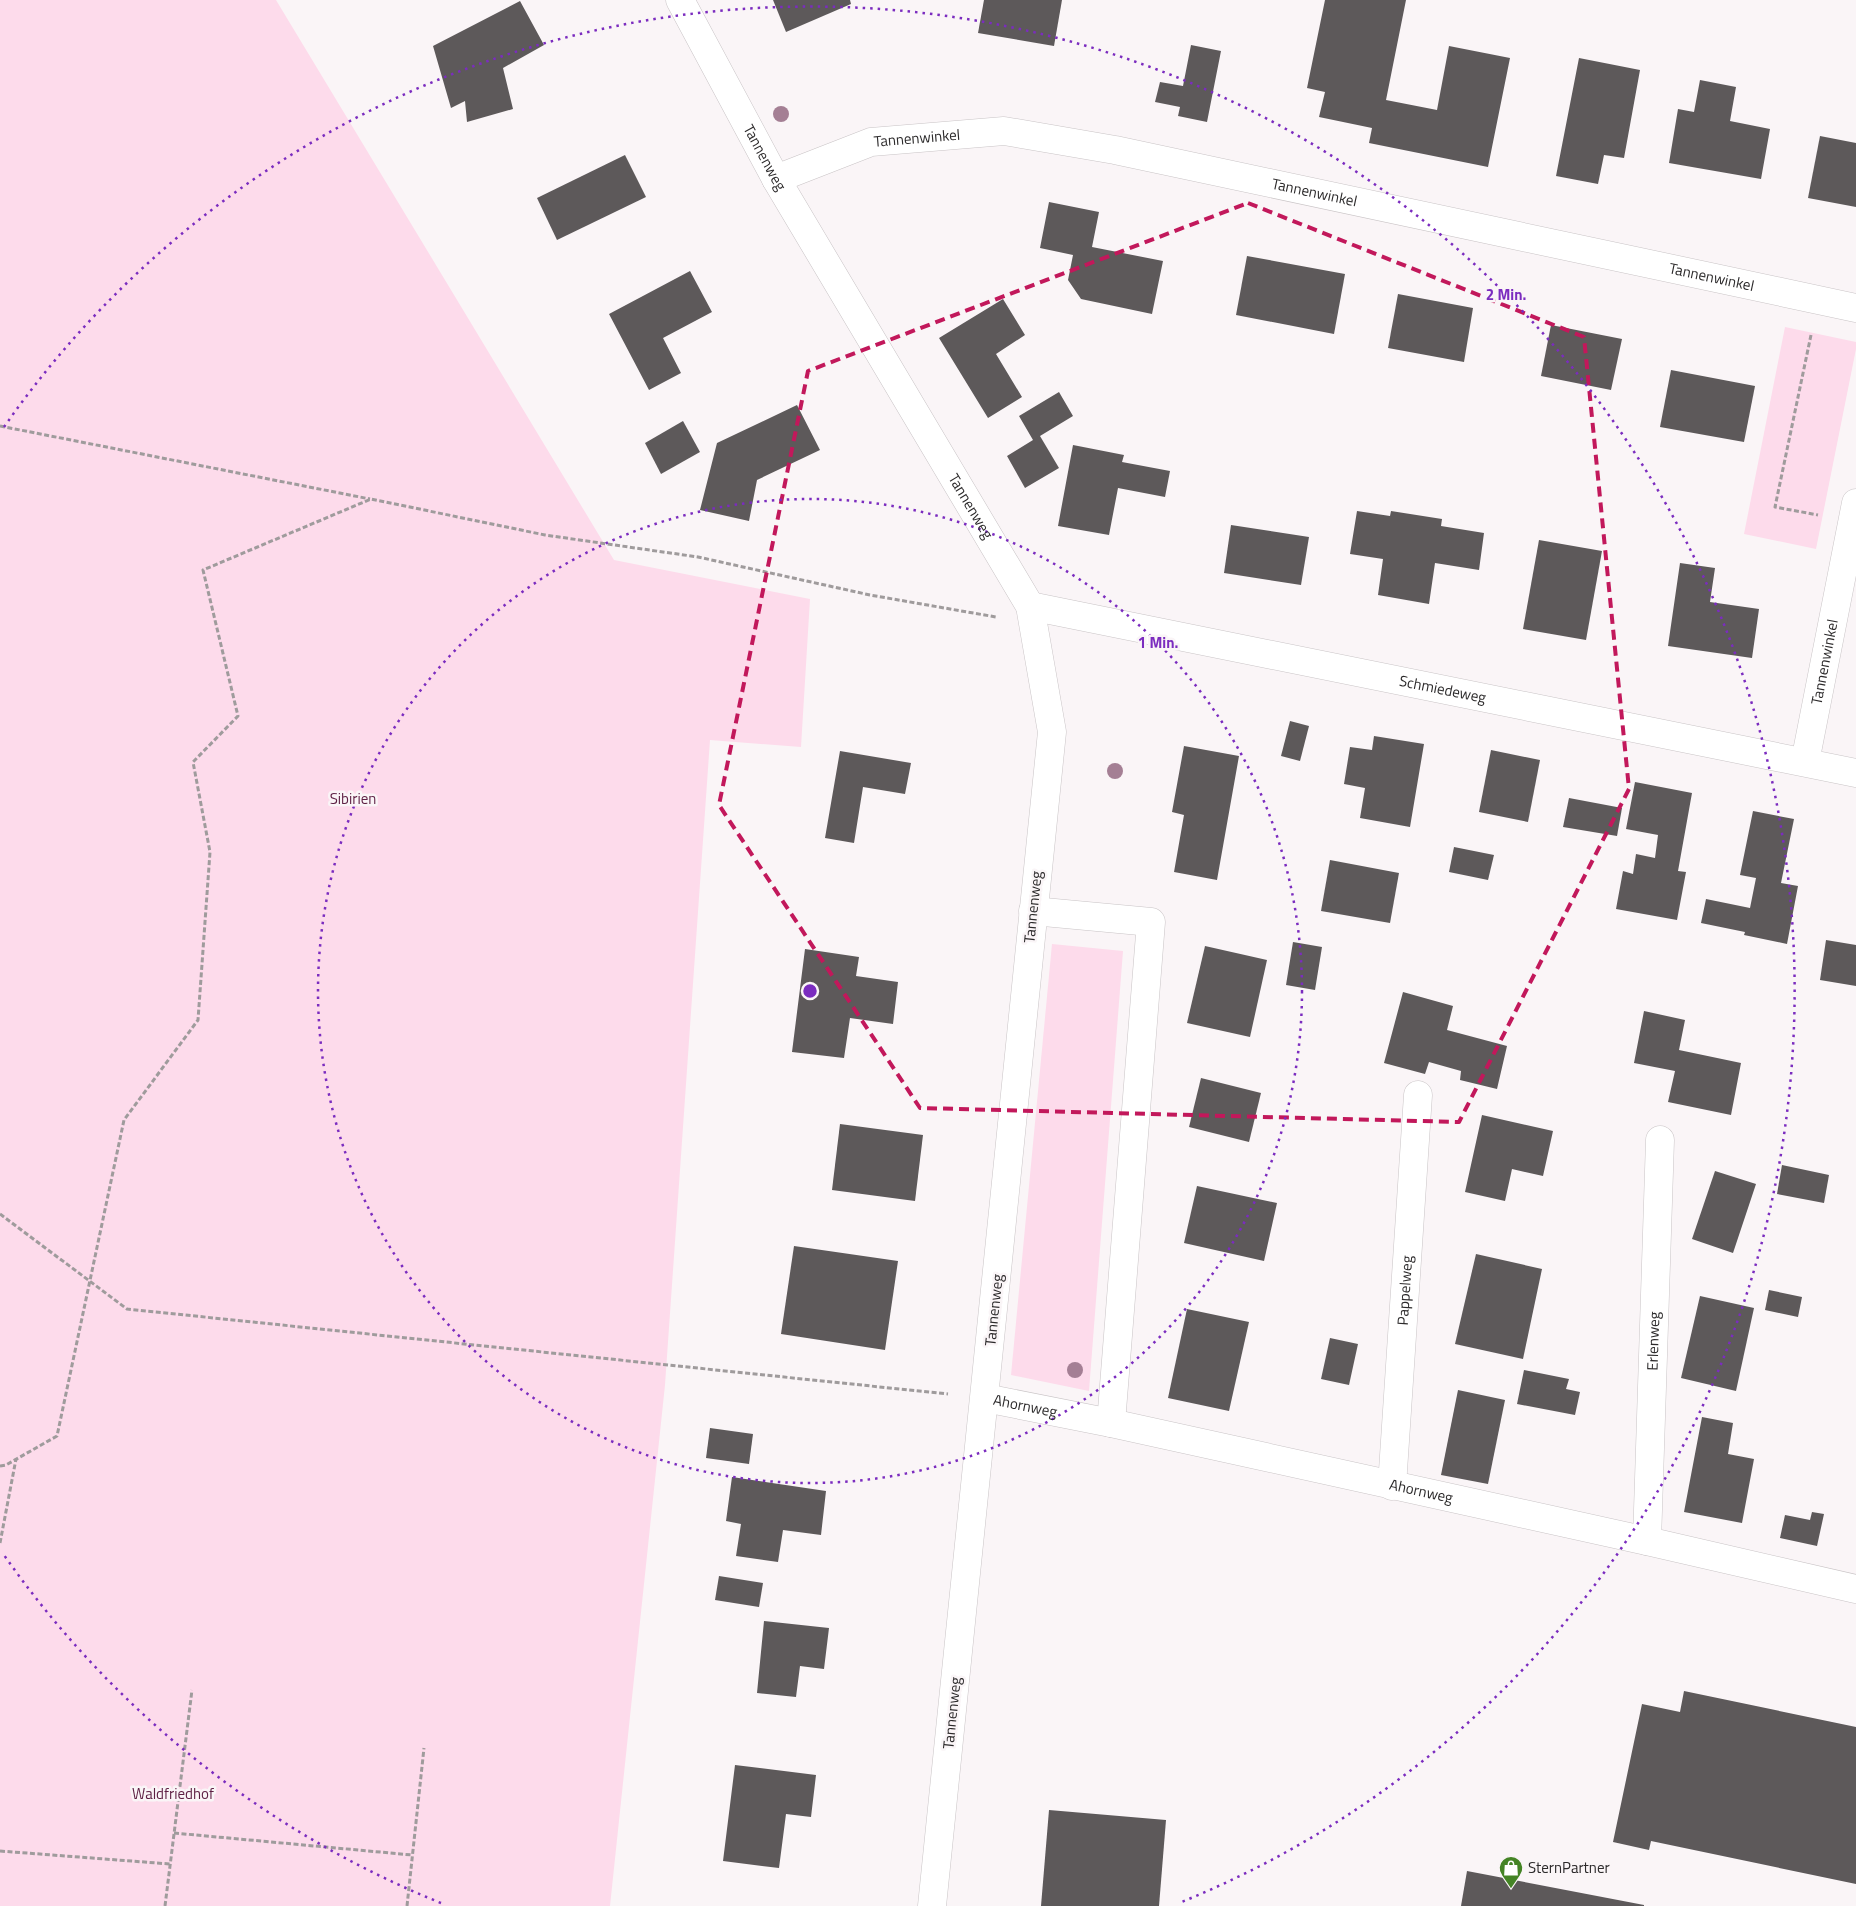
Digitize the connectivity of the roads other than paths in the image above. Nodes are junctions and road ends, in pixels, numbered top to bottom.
1 (680, 0) edge
2 (776, 179) junction
3 (1856, 308) edge
4 (1854, 512) edge
5 (1032, 615) junction
6 (1805, 762) junction
7 (1856, 773) edge
8 (1033, 911) junction
9 (1418, 1095) dead end
10 (1660, 1140) dead end
11 (985, 1398) junction
12 (1111, 1423) junction
13 (1392, 1486) junction
14 (1647, 1541) junction
15 (1856, 1589) edge
16 (932, 1906) edge

1 - 2 street, Tannenweg
2 - 3 street, Tannenwinkel
2 - 5 street, Tannenweg
4 - 6 street, Tannenwinkel
5 - 6 street, Schmiedeweg
5 - 8 street, Tannenweg
6 - 7 street, Schmiedeweg
8 - 11 street, Tannenweg
8 - 12 street
9 - 13 street, Pappelweg
10 - 14 street, Erlenweg
11 - 12 street, Ahornweg
11 - 16 street, Tannenweg
12 - 13 street, Ahornweg
13 - 14 street, Ahornweg
14 - 15 street, Ahornweg

